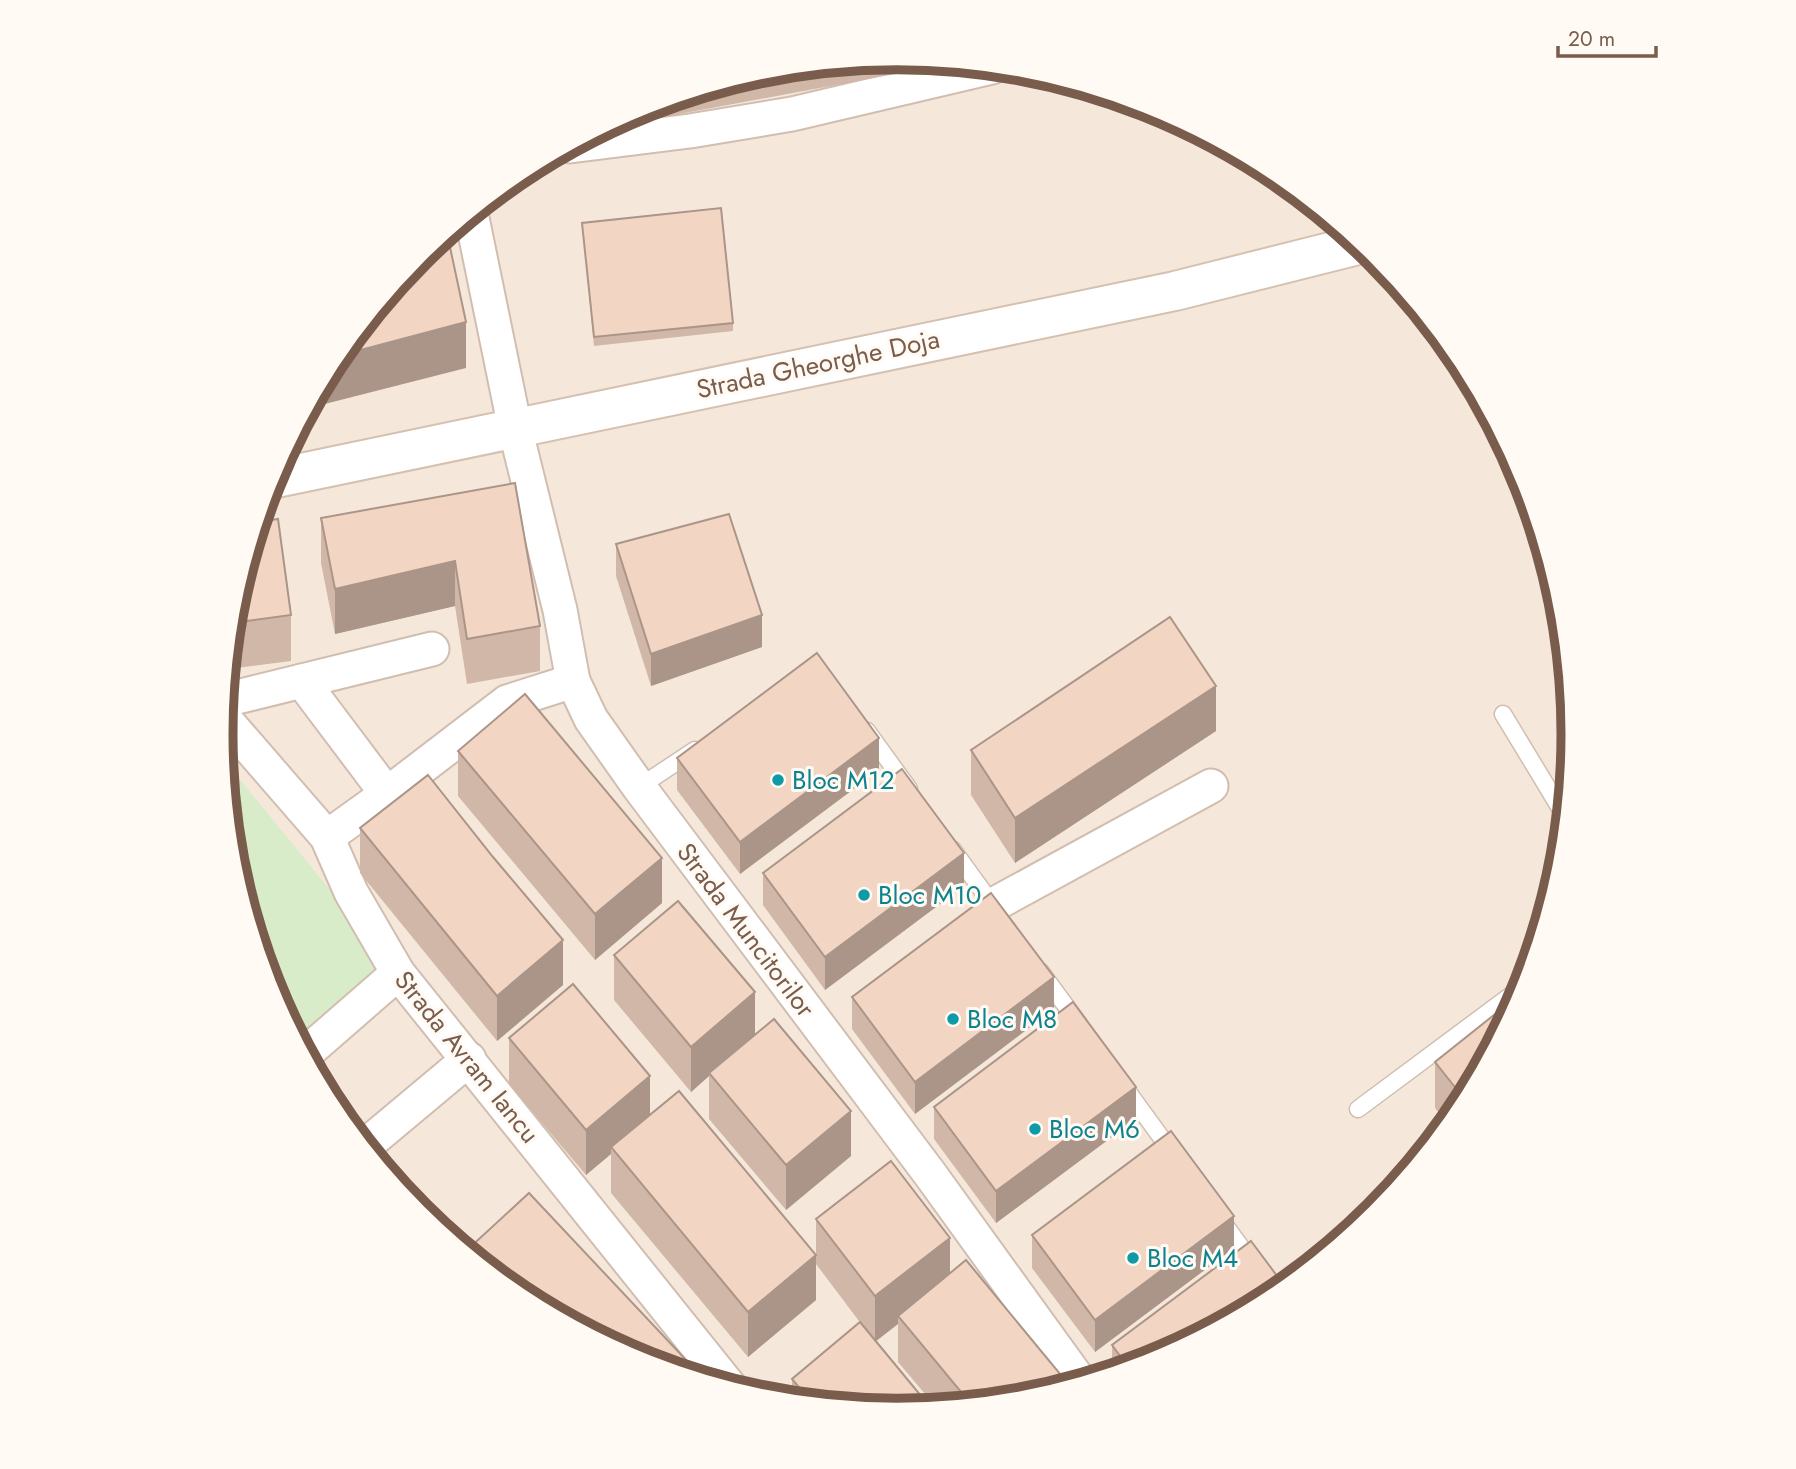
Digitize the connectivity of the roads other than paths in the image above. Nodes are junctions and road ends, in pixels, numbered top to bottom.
1 (964, 74) edge
2 (597, 143) edge
3 (473, 224) edge
4 (1349, 247) edge
5 (515, 428) junction
6 (286, 476) edge
7 (432, 649) dead end
8 (302, 681) junction
9 (573, 681) junction
10 (235, 698) edge
11 (854, 713) edge
12 (1503, 714) dead end
13 (233, 729) edge
14 (706, 743) edge
15 (1212, 786) dead end
16 (639, 788) junction
17 (387, 794) junction
18 (919, 804) edge
19 (1558, 806) edge
20 (327, 837) junction
21 (944, 838) edge
22 (997, 911) joint
23 (1033, 961) edge
24 (398, 973) junction
25 (1508, 997) edge
26 (1090, 1039) edge
27 (312, 1047) edge
28 (469, 1059) junction
29 (1114, 1072) edge
30 (1357, 1109) dead end
31 (372, 1140) edge
32 (1187, 1173) edge
33 (1211, 1206) edge
34 (1260, 1273) edge
35 (720, 1374) edge
36 (1075, 1375) edge

1 - 2 street
3 - 5 street, Strada Muncitorilor
4 - 5 main road, Strada Gheorghe Doja
5 - 6 main road, Strada Gheorghe Doja
5 - 9 street, Strada Muncitorilor
7 - 8 street
8 - 10 street
8 - 17 street
9 - 16 street, Strada Muncitorilor
9 - 17 street
11 - 18 lane
12 - 19 lane
13 - 20 street, Strada Avram Iancu
14 - 16 lane
15 - 22 street
16 - 36 street, Strada Muncitorilor
17 - 20 street
20 - 24 street, Strada Avram Iancu
21 - 22 lane
23 - 26 lane
24 - 27 street
24 - 28 street, Strada Avram Iancu
25 - 30 lane
28 - 31 street
28 - 35 street, Strada Avram Iancu
29 - 32 lane
33 - 34 lane

